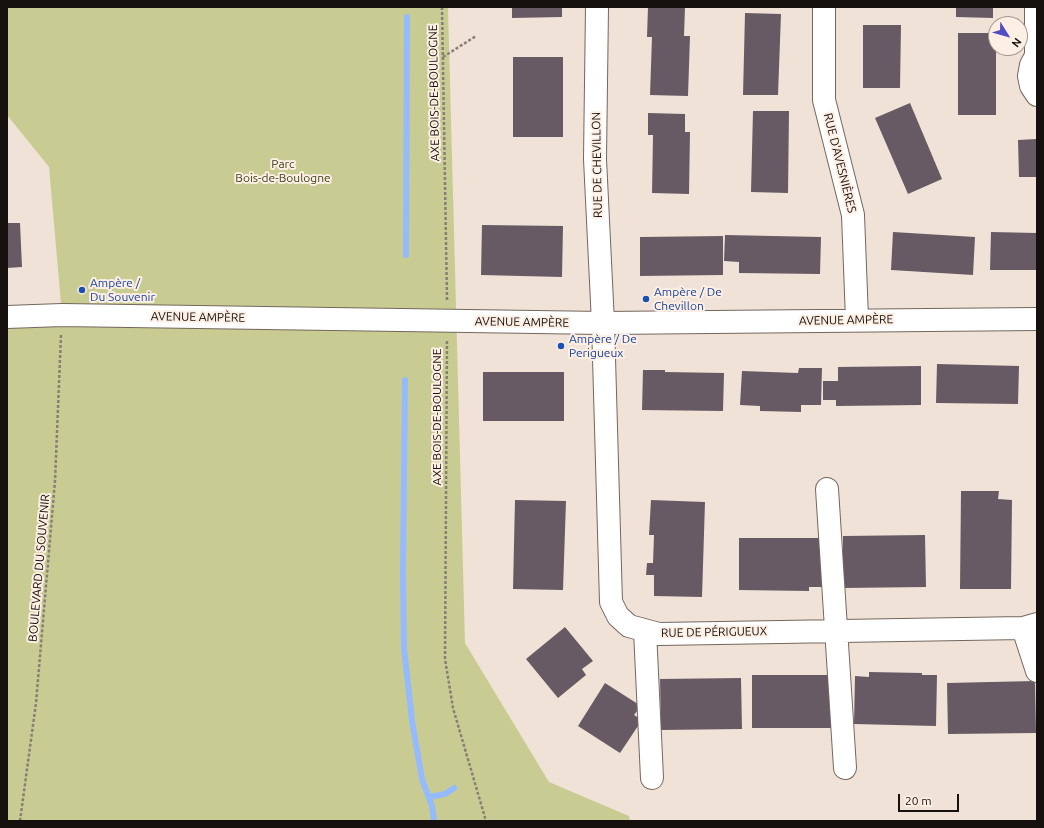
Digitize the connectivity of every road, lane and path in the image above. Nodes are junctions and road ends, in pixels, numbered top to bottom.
1 (442, 7) edge
2 (597, 7) edge
3 (824, 7) edge
4 (1036, 7) edge
5 (476, 36) dead end
6 (1036, 54) edge
7 (443, 58) junction
8 (1037, 95) edge
9 (62, 315) junction
10 (7, 317) edge
11 (857, 319) junction
12 (1037, 319) edge
13 (447, 321) junction
14 (604, 323) junction
15 (827, 489) dead end
16 (1030, 626) edge
17 (836, 630) junction
18 (645, 631) junction
19 (1037, 671) edge
20 (844, 768) dead end
21 (652, 778) dead end
22 (20, 821) edge
23 (486, 821) edge

1 - 7 path, AXE BOIS-DE-BOULOGNE
2 - 14 street, RUE DE CHEVILLON
3 - 11 street, RUE D'AVESNIÈRES
4 - 6 street
5 - 7 path
6 - 8 street
7 - 13 path, AXE BOIS-DE-BOULOGNE
9 - 10 street, AVENUE AMPÈRE
9 - 13 street, AVENUE AMPÈRE
9 - 22 path, BOULEVARD DU SOUVENIR
11 - 12 street, AVENUE AMPÈRE
11 - 14 street, AVENUE AMPÈRE
13 - 14 street, AVENUE AMPÈRE
13 - 23 path, AXE BOIS-DE-BOULOGNE
14 - 18 street, RUE DE PÉRIGUEUX
15 - 17 street
16 - 17 street, RUE DE PÉRIGUEUX
16 - 19 street
17 - 18 street, RUE DE PÉRIGUEUX
17 - 20 street
18 - 21 street

